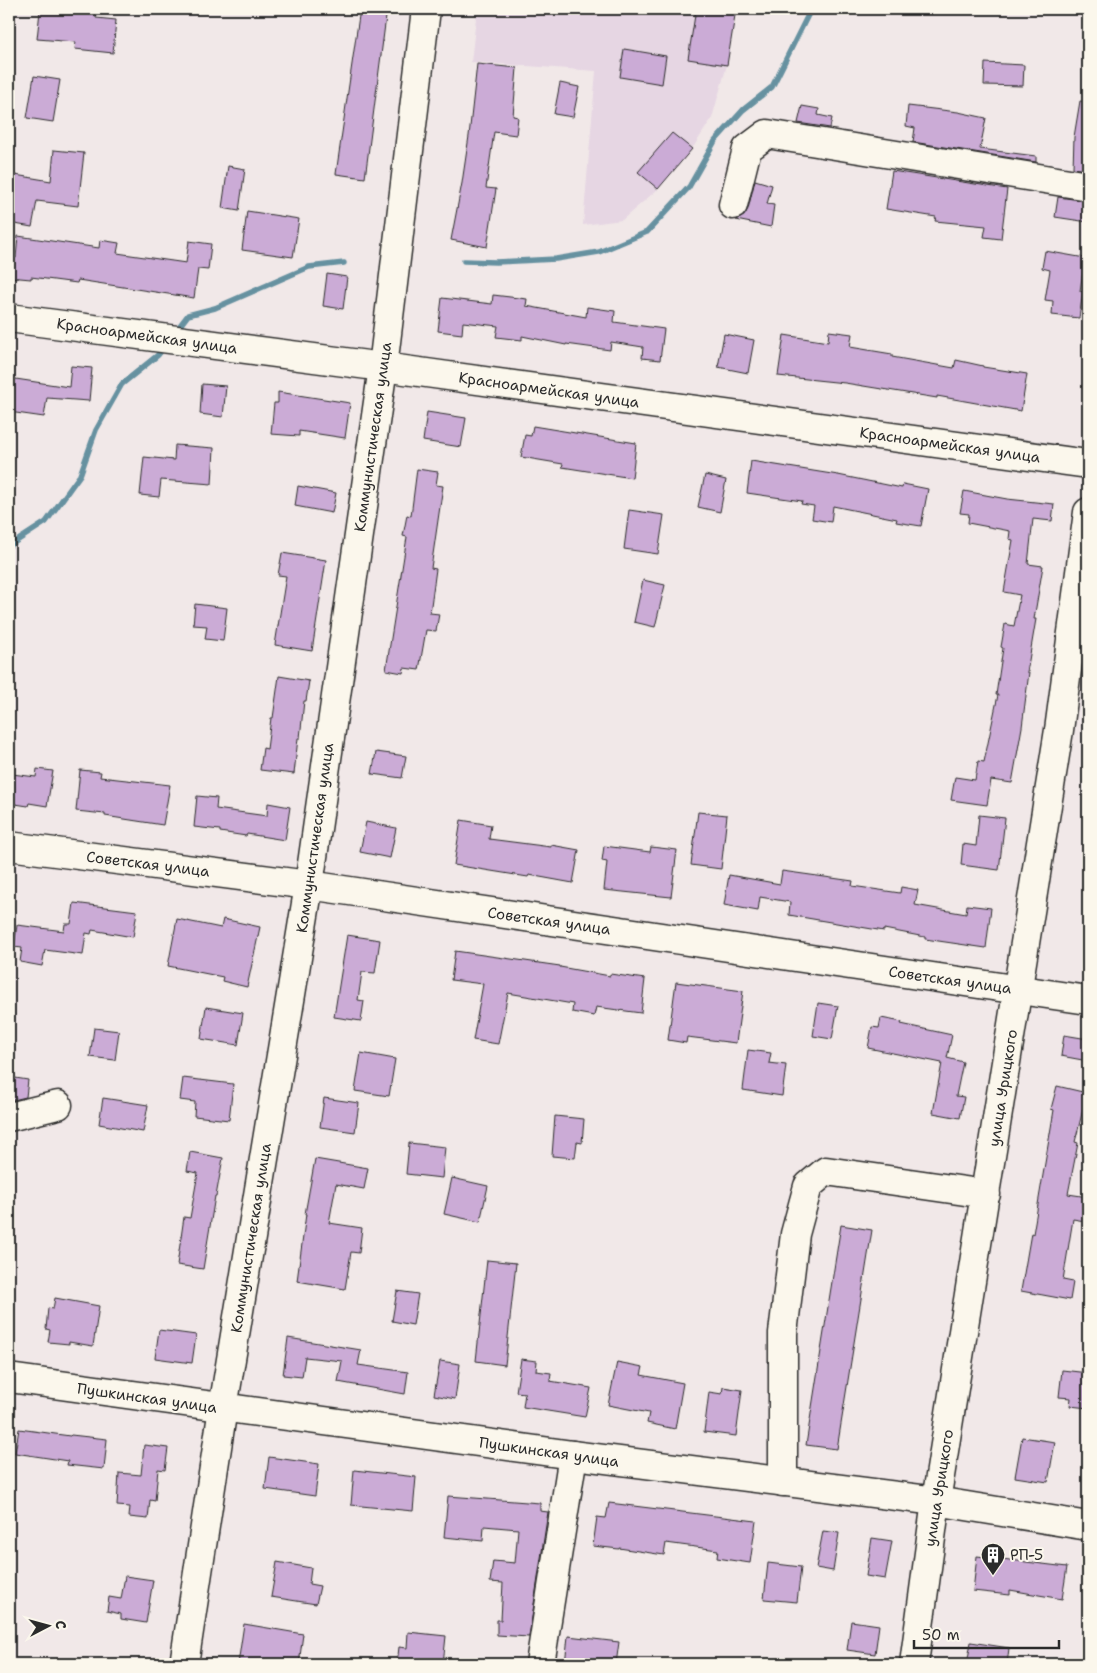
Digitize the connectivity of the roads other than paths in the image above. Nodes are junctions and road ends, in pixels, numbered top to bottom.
1 (426, 9) edge
2 (1088, 186) edge
3 (733, 205) dead end
4 (9, 318) edge
5 (383, 367) junction
6 (1088, 464) edge
7 (1088, 512) edge
8 (9, 846) edge
9 (309, 885) junction
10 (1018, 990) junction
11 (1088, 1000) edge
12 (58, 1105) dead end
13 (9, 1117) edge
14 (986, 1194) junction
15 (9, 1378) edge
16 (223, 1408) junction
17 (573, 1455) junction
18 (783, 1482) junction
19 (936, 1500) junction
20 (1088, 1526) edge
21 (184, 1664) edge
22 (540, 1664) edge
23 (914, 1664) edge

1 - 5 street, Коммунистическая улица
2 - 3 street
4 - 5 street, Красноармейская улица
5 - 6 street, Красноармейская улица
5 - 9 street, Коммунистическая улица
7 - 10 street, улица Урицкого
8 - 9 street, Советская улица
9 - 10 street, Советская улица
9 - 16 street, Коммунистическая улица
10 - 11 street, Советская улица
10 - 14 street, улица Урицкого
12 - 13 street
14 - 18 street
14 - 19 street, улица Урицкого
15 - 16 street, Пушкинская улица
16 - 17 street, Пушкинская улица
16 - 21 street, Коммунистическая улица
17 - 18 street, Пушкинская улица
17 - 22 street
18 - 19 street, Пушкинская улица
19 - 20 street, Пушкинская улица
19 - 23 street, улица Урицкого

